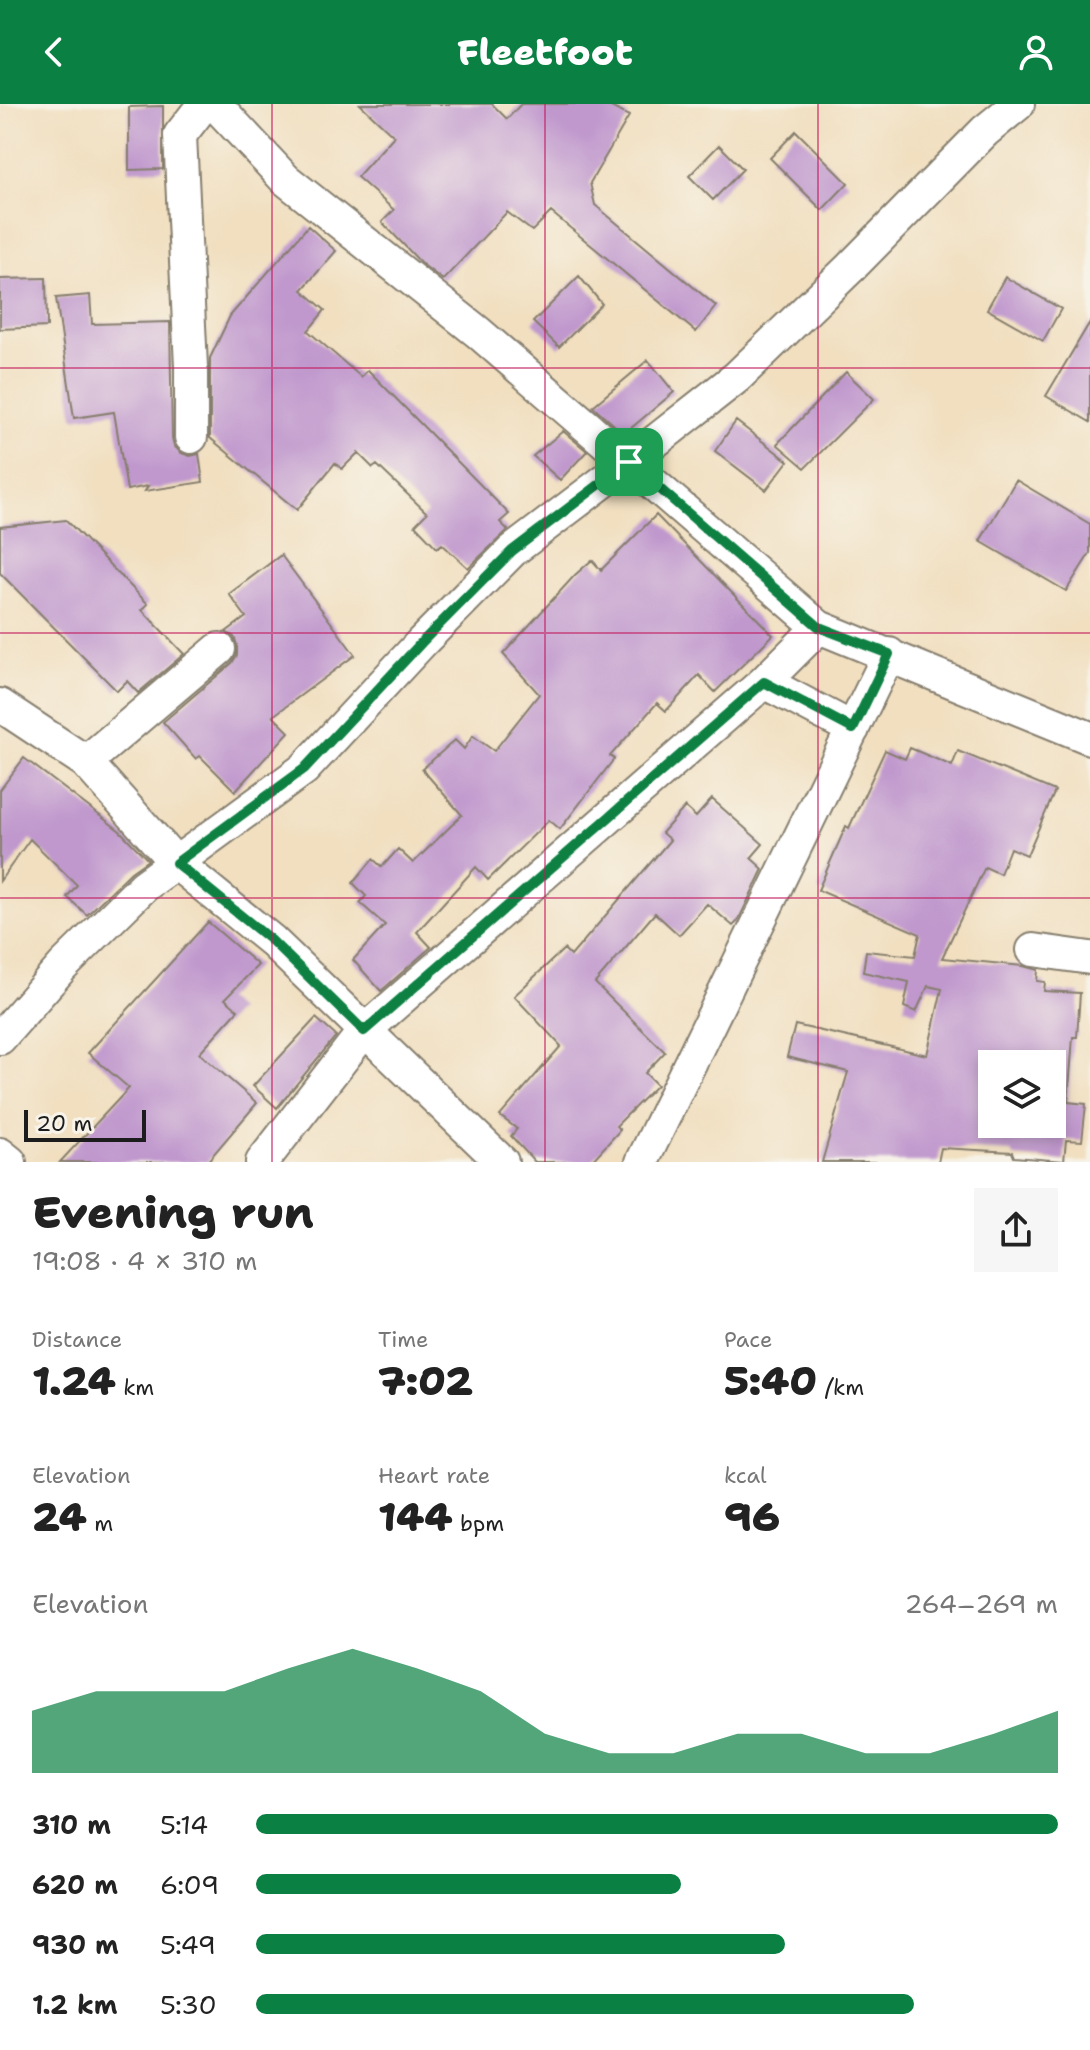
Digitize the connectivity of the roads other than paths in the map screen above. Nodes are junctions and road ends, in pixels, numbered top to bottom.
1 (204, 104) edge
2 (215, 104) edge
3 (1018, 104) edge
4 (191, 437) dead end
5 (629, 462) junction
6 (819, 627) junction
7 (219, 649) dead end
8 (889, 654) junction
9 (764, 682) junction
10 (0, 705) edge
11 (853, 729) junction
12 (1090, 738) edge
13 (86, 762) junction
14 (176, 863) junction
15 (1033, 950) dead end
16 (1090, 958) edge
17 (364, 1031) junction
18 (0, 1038) edge
19 (0, 1154) edge
20 (10, 1162) edge
21 (262, 1162) edge
22 (502, 1162) edge
23 (642, 1162) edge

1 - 4 street
2 - 5 street
3 - 5 street
5 - 6 street
5 - 14 street
6 - 8 street
6 - 9 street
7 - 13 street
8 - 11 street
8 - 12 street
9 - 11 street
9 - 17 street
10 - 13 street
11 - 23 street
13 - 14 street
14 - 17 street
14 - 18 street
15 - 16 street
17 - 21 street
17 - 22 street
19 - 20 street

